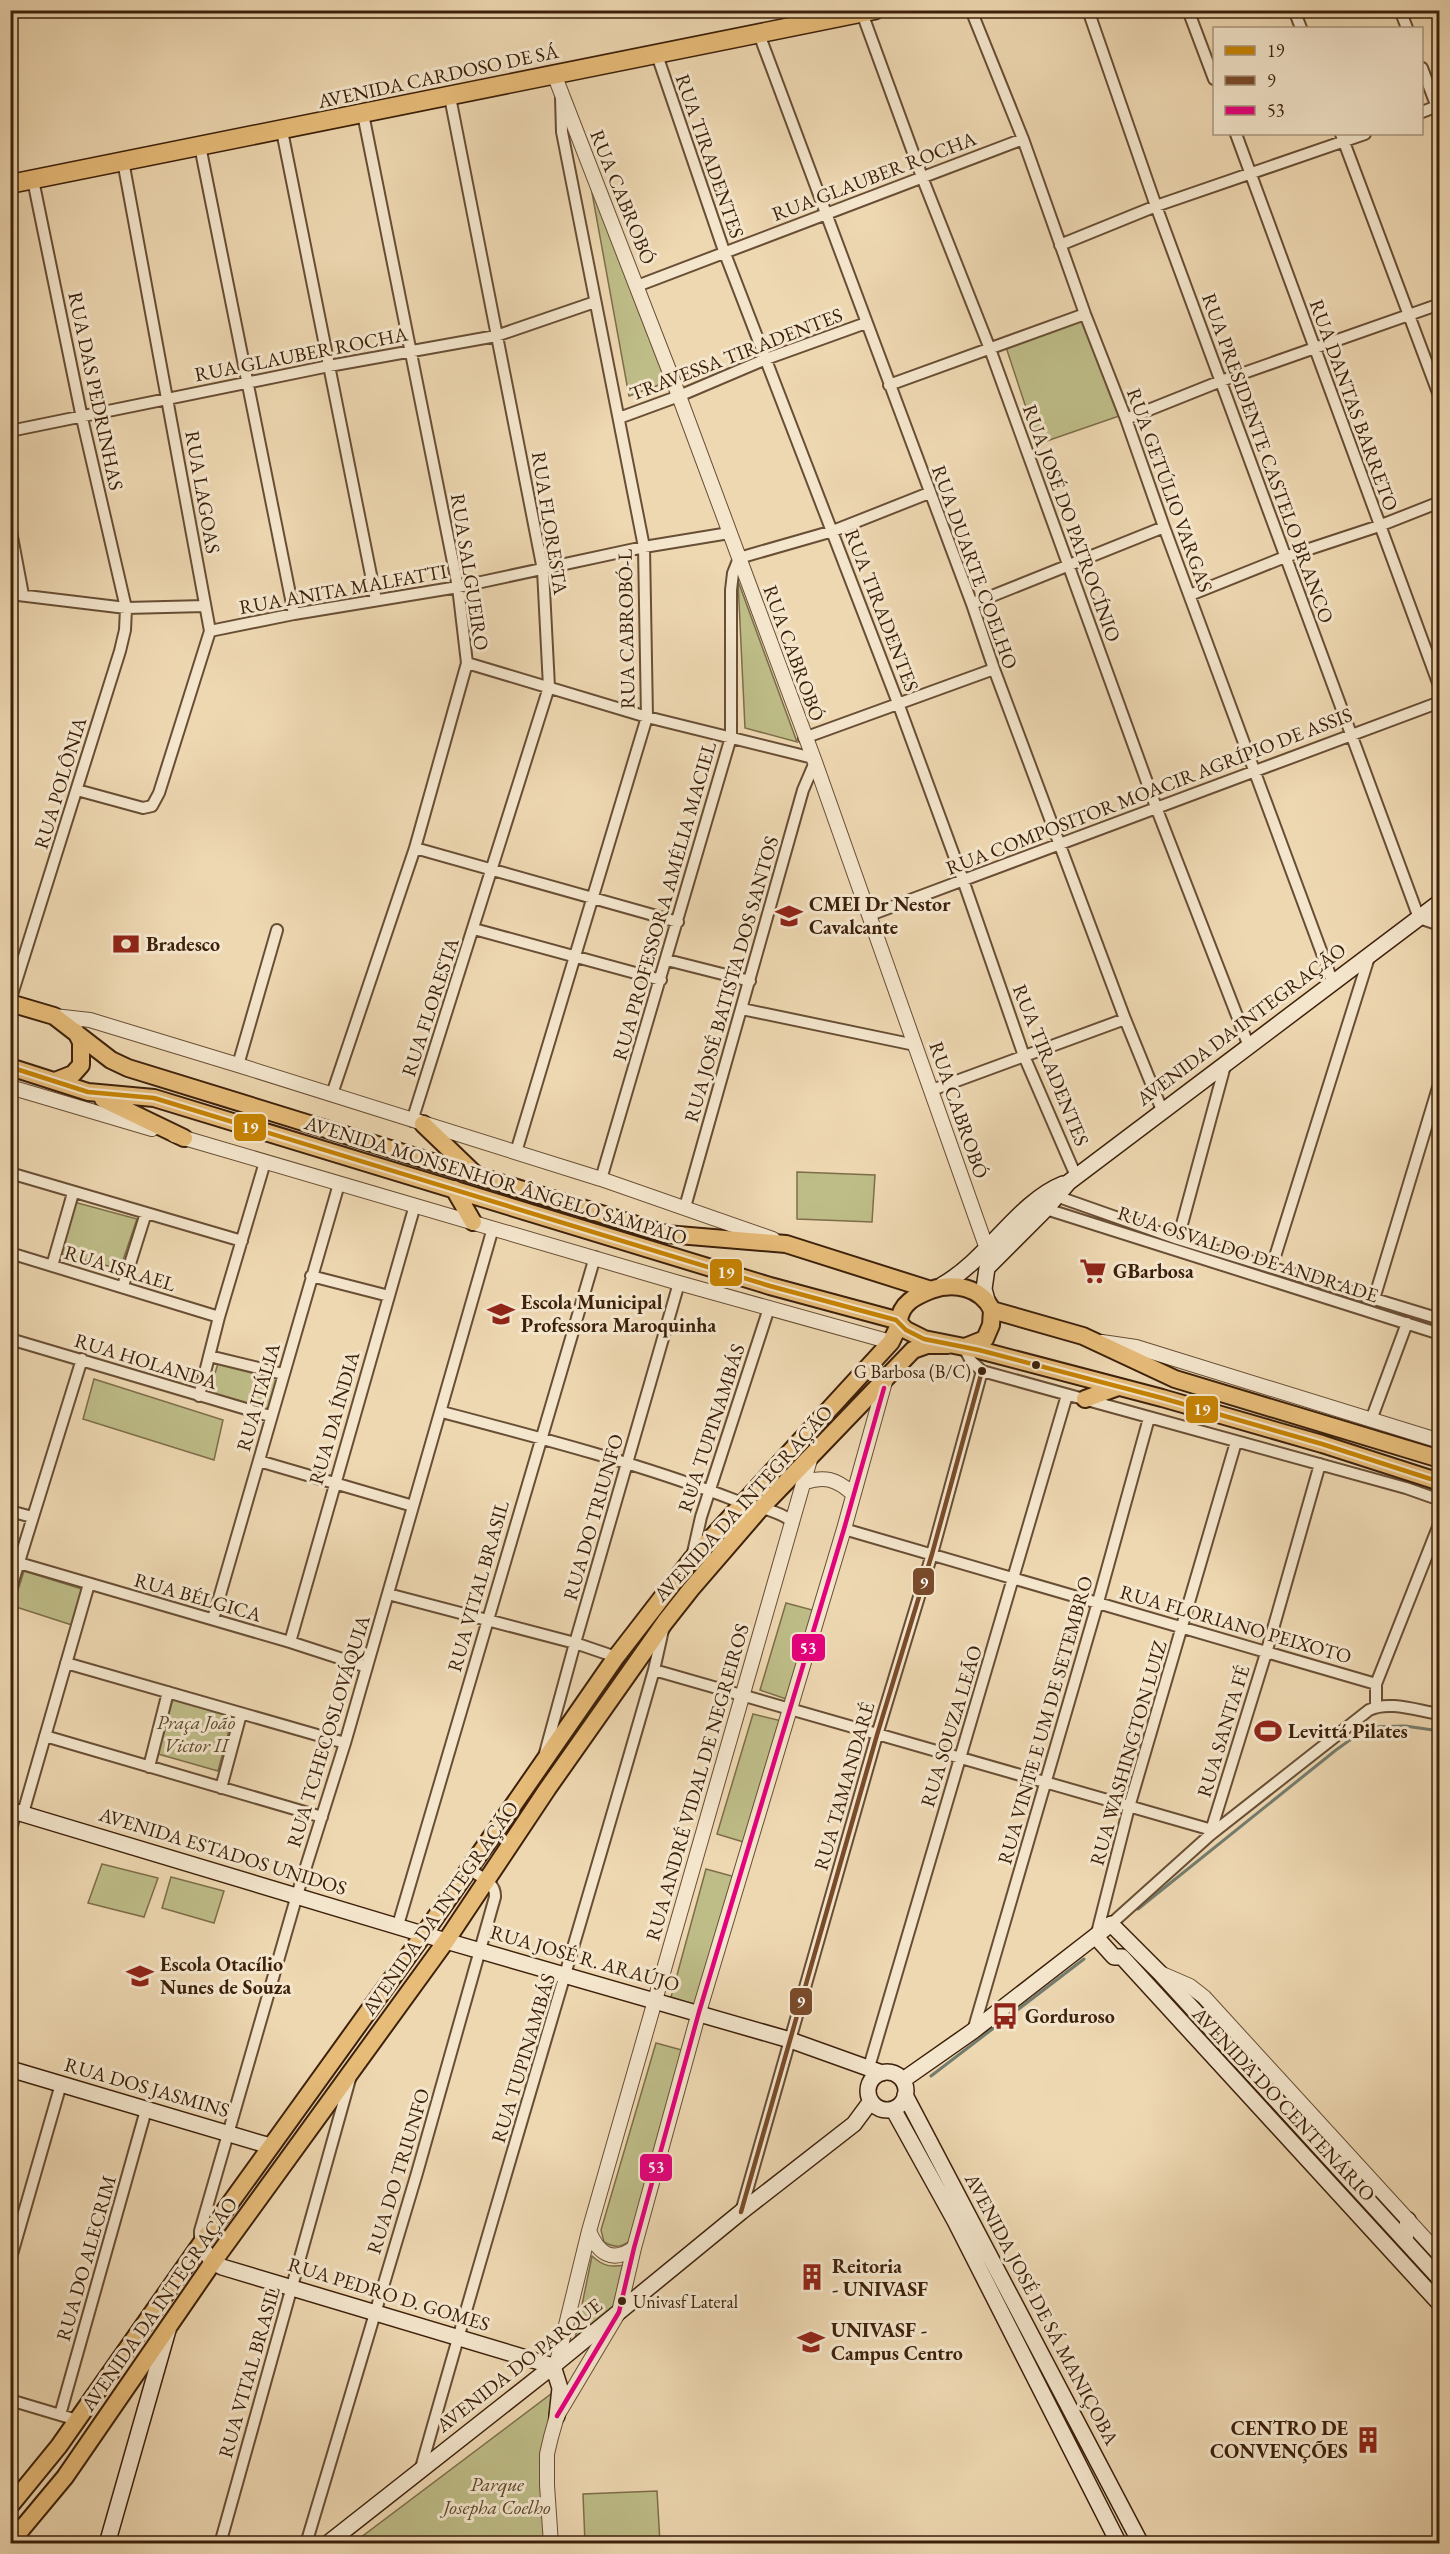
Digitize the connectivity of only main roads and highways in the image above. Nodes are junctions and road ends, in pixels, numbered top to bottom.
1 (868, 12) edge
2 (10, 184) edge
3 (1440, 902) edge
4 (10, 1002) edge
5 (76, 1032) junction
6 (10, 1067) edge
7 (55, 1082) junction
8 (88, 1092) junction
9 (418, 1122) road end
10 (184, 1138) road end
11 (478, 1177) junction
12 (1072, 1179) junction
13 (454, 1189) junction
14 (472, 1222) road end
15 (937, 1288) junction
16 (989, 1305) junction
17 (899, 1323) junction
18 (956, 1346) junction
19 (1119, 1386) junction
20 (1085, 1399) road end
21 (1440, 1459) edge
22 (1440, 1482) edge
23 (17, 1811) edge
24 (424, 1934) junction
25 (1096, 1937) junction
26 (446, 1941) junction
27 (1134, 1946) junction
28 (1075, 1954) junction
29 (1118, 1957) junction
30 (368, 2010) junction
31 (386, 2023) junction
32 (10, 2069) edge
33 (876, 2070) junction
34 (904, 2088) junction
35 (871, 2101) junction
36 (892, 2109) junction
37 (270, 2146) junction
38 (1408, 2220) road end
39 (1405, 2240) junction
40 (200, 2245) junction
41 (213, 2262) junction
42 (1440, 2279) edge
43 (1440, 2304) edge
44 (170, 2323) junction
45 (555, 2364) junction
46 (557, 2416) road end
47 (10, 2506) edge
48 (11, 2542) edge
49 (106, 2544) edge
50 (327, 2544) edge
51 (1119, 2544) edge
52 (1141, 2544) edge

1 - 2 highway, AVENIDA CARDOSO DE SÁ
3 - 12 main road, AVENIDA DA INTEGRAÇÃO
4 - 5 main road, AVENIDA MONSENHOR ÂNGELO SAMPAIO
5 - 7 main road
5 - 11 main road, AVENIDA MONSENHOR ÂNGELO SAMPAIO
6 - 7 main road, AVENIDA MONSENHOR ÂNGELO SAMPAIO
7 - 8 main road, AVENIDA MONSENHOR ÂNGELO SAMPAIO
8 - 10 main road
8 - 13 main road, AVENIDA MONSENHOR ÂNGELO SAMPAIO
9 - 11 main road
11 - 15 main road, AVENIDA MONSENHOR ÂNGELO SAMPAIO
12 - 15 main road
12 - 16 main road
13 - 14 main road
13 - 17 main road, AVENIDA MONSENHOR ÂNGELO SAMPAIO
15 - 16 main road, AVENIDA MONSENHOR ÂNGELO SAMPAIO
15 - 17 main road
16 - 18 main road
16 - 21 main road, AVENIDA MONSENHOR ÂNGELO SAMPAIO
17 - 18 main road, AVENIDA MONSENHOR ÂNGELO SAMPAIO
17 - 24 main road, AVENIDA DA INTEGRAÇÃO
18 - 19 main road, AVENIDA MONSENHOR ÂNGELO SAMPAIO
18 - 26 main road, AVENIDA DA INTEGRAÇÃO
19 - 20 main road
19 - 22 main road, AVENIDA MONSENHOR ÂNGELO SAMPAIO
23 - 24 main road, AVENIDA ESTADOS UNIDOS
24 - 26 main road, RUA JOSÉ R. ARAÚJO
24 - 30 main road, AVENIDA DA INTEGRAÇÃO
25 - 27 main road
25 - 28 main road
25 - 29 main road, AVENIDA DO CENTENÁRIO
26 - 31 main road, AVENIDA DA INTEGRAÇÃO
26 - 33 main road, RUA JOSÉ R. ARAÚJO
27 - 29 main road
27 - 39 main road
28 - 29 main road
28 - 34 main road
29 - 43 main road, AVENIDA DO CENTENÁRIO
30 - 31 main road
30 - 37 main road, AVENIDA DA INTEGRAÇÃO
31 - 41 main road, AVENIDA DA INTEGRAÇÃO
32 - 37 main road, RUA DOS JASMINS
33 - 34 main road
33 - 35 main road
34 - 36 main road
34 - 52 main road, AVENIDA JOSÉ DE SÁ MANIÇOBA
35 - 36 main road
35 - 45 main road, AVENIDA DO PARQUE
36 - 51 main road, AVENIDA JOSÉ DE SÁ MANIÇOBA
37 - 40 main road, AVENIDA DA INTEGRAÇÃO
38 - 39 main road
39 - 42 main road
40 - 41 main road
40 - 47 main road, AVENIDA DA INTEGRAÇÃO
41 - 44 main road, AVENIDA DA INTEGRAÇÃO
41 - 45 main road, RUA PEDRO D. GOMES
44 - 48 main road, AVENIDA DA INTEGRAÇÃO
44 - 49 main road
45 - 46 main road
45 - 50 main road, AVENIDA DO PARQUE

